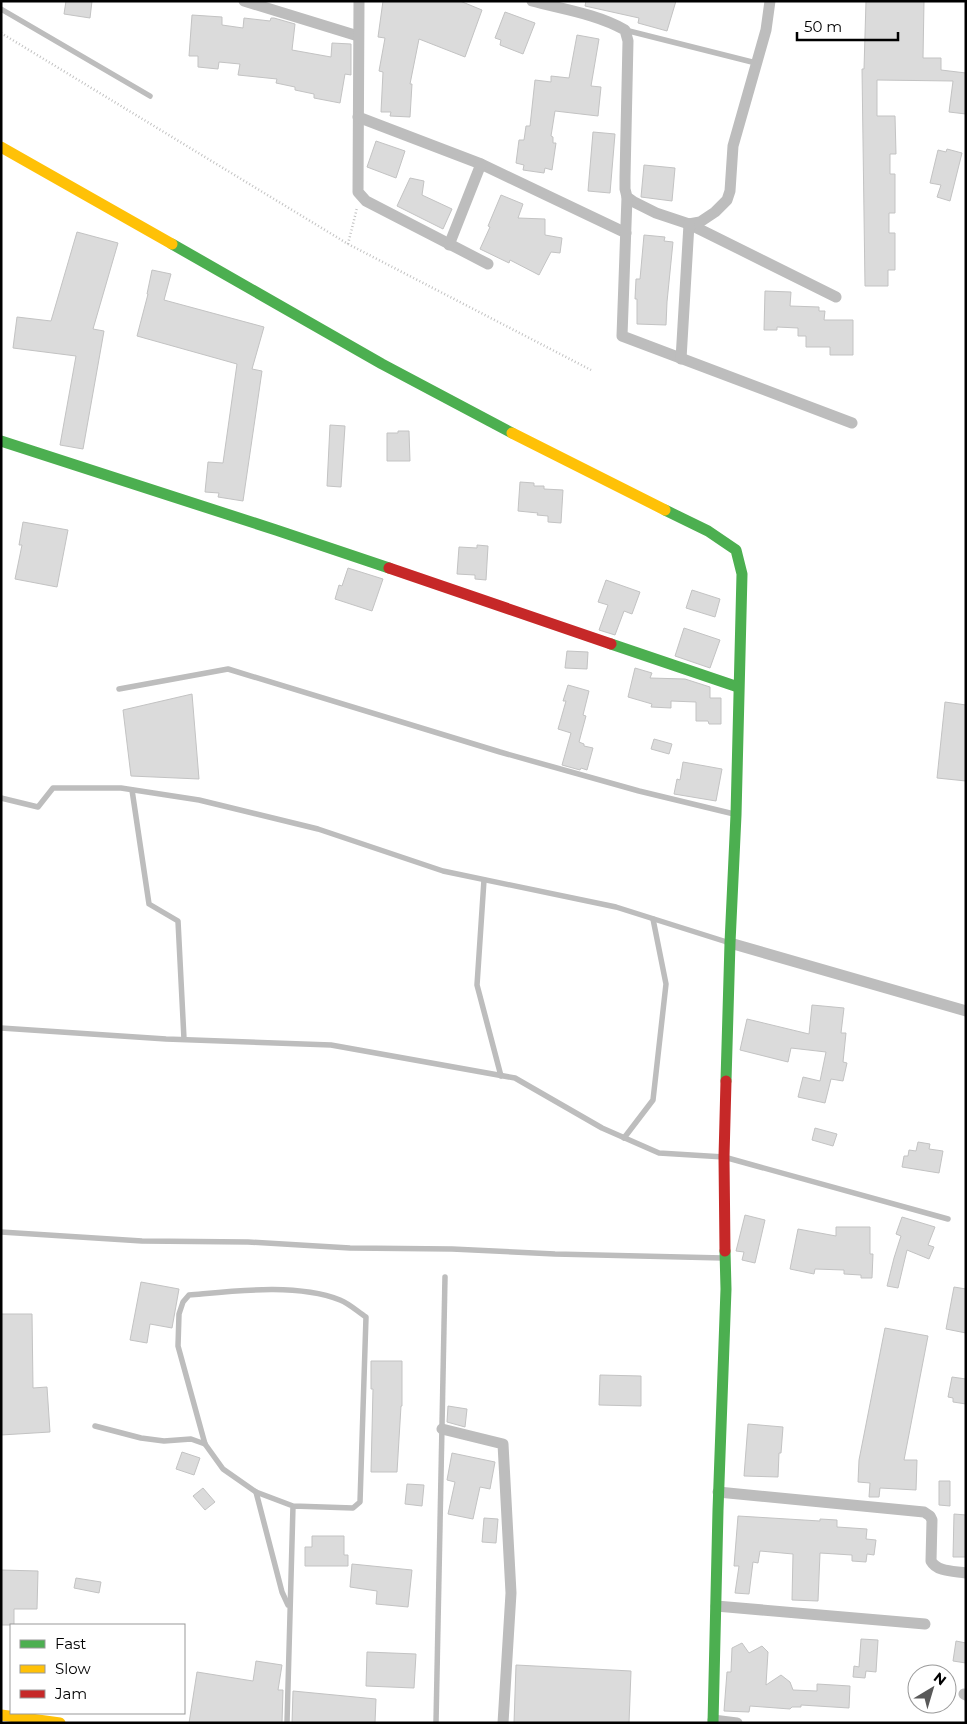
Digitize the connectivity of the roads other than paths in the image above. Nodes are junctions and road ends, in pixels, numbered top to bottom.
1 (244, 1) edge
2 (359, 1) edge
3 (532, 1) edge
4 (770, 1) edge
5 (1, 9) edge
6 (624, 30) junction
7 (358, 36) junction
8 (756, 63) junction
9 (150, 96) dead end
10 (358, 117) junction
11 (1, 148) edge
12 (482, 164) junction
13 (627, 198) junction
14 (689, 224) junction
15 (626, 233) junction
16 (449, 245) junction
17 (488, 264) dead end
18 (836, 297) dead end
19 (681, 359) junction
20 (852, 423) dead end
21 (1, 442) edge
22 (738, 687) junction
23 (119, 689) dead end
24 (132, 790) junction
25 (1, 798) edge
26 (736, 815) junction
27 (484, 880) junction
28 (653, 919) junction
29 (730, 943) junction
30 (966, 1011) edge
31 (1, 1028) edge
32 (184, 1039) junction
33 (501, 1076) junction
34 (624, 1138) junction
35 (724, 1157) junction
36 (948, 1219) dead end
37 (1, 1232) edge
38 (726, 1258) junction
39 (445, 1277) dead end
40 (95, 1426) dead end
41 (442, 1429) junction
42 (205, 1444) junction
43 (256, 1492) junction
44 (718, 1492) junction
45 (293, 1506) junction
46 (966, 1574) edge
47 (716, 1606) junction
48 (289, 1607) junction
49 (925, 1624) dead end
50 (1, 1715) edge
51 (713, 1721) edge
52 (53, 1722) edge
53 (287, 1723) edge
54 (436, 1723) edge
55 (503, 1723) edge
56 (737, 1723) edge

1 - 7 street
2 - 7 street
3 - 6 street
4 - 8 street
5 - 9 lane
6 - 8 lane
6 - 13 street
7 - 10 street
8 - 14 street
10 - 12 street
10 - 16 street
11 - 22 street
12 - 15 street
12 - 16 street
13 - 14 street
13 - 15 street
14 - 18 street
14 - 19 street
15 - 19 street
16 - 17 street
19 - 20 street
21 - 22 street
22 - 26 street
23 - 26 lane
24 - 25 lane
24 - 27 lane
24 - 32 lane
26 - 29 street
27 - 28 lane
27 - 33 lane
28 - 29 lane
28 - 34 lane
29 - 30 street
29 - 35 street
31 - 32 lane
32 - 33 lane
33 - 34 lane
34 - 35 lane
35 - 36 lane
35 - 38 street
37 - 38 lane
38 - 44 street
39 - 41 lane
40 - 42 lane
41 - 54 lane
41 - 55 street
42 - 43 lane
42 - 45 lane
43 - 45 lane
43 - 48 lane
44 - 46 street
44 - 47 street
45 - 48 lane
47 - 49 street
47 - 51 street
48 - 53 lane
50 - 52 street
51 - 56 street

